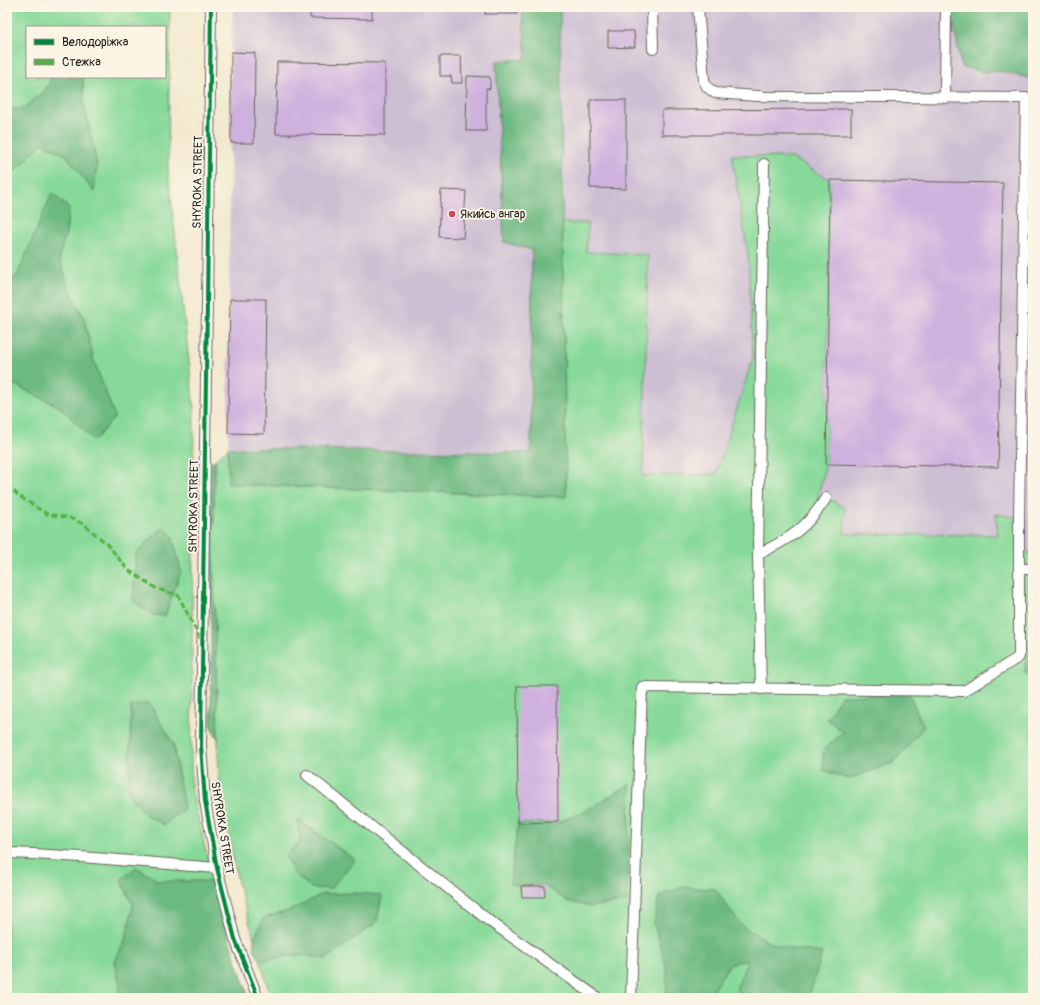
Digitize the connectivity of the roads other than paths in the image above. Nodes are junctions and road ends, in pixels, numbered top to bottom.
1 (211, 7) edge
2 (652, 7) edge
3 (698, 7) edge
4 (946, 7) edge
5 (653, 49) dead end
6 (945, 98) junction
7 (764, 164) dead end
8 (826, 498) dead end
9 (758, 554) junction
10 (1019, 569) junction
11 (1033, 569) edge
12 (761, 689) junction
13 (307, 774) dead end
14 (7, 853) edge
15 (217, 868) junction
16 (258, 998) edge
17 (598, 998) edge
18 (631, 998) edge

1 - 15 street, SHYROKA STREET
2 - 5 street
3 - 6 street
4 - 6 street
6 - 10 street
7 - 9 street
8 - 9 street
9 - 12 street
10 - 11 street
10 - 12 street
12 - 18 street
13 - 17 street
14 - 15 street
15 - 16 street, SHYROKA STREET

